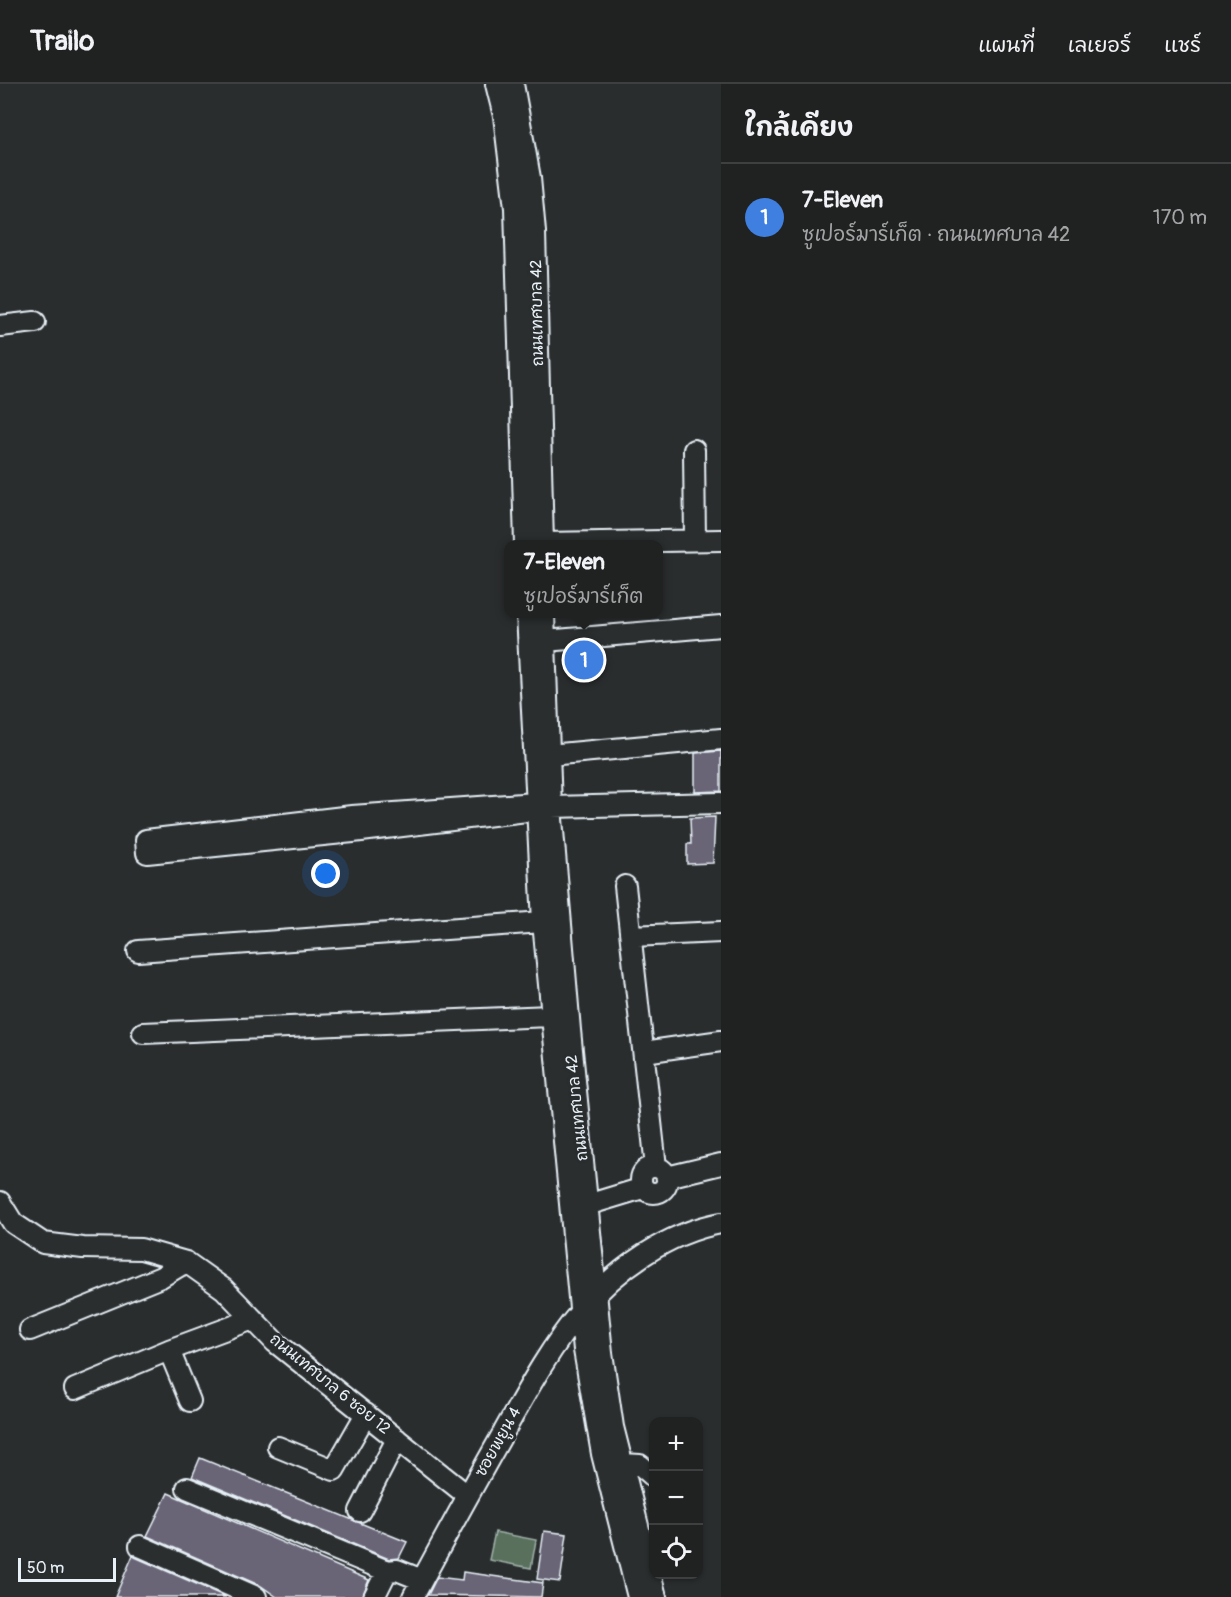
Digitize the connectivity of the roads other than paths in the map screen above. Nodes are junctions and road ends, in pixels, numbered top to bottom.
1 (496, 84) edge
2 (513, 84) edge
3 (35, 322) dead end
4 (0, 326) edge
5 (694, 450) dead end
6 (537, 540) edge
7 (537, 540) edge
8 (695, 540) junction
9 (721, 540) edge
10 (663, 541) edge
11 (527, 618) edge
12 (544, 618) edge
13 (721, 626) edge
14 (545, 642) junction
15 (721, 739) edge
16 (549, 755) junction
17 (721, 803) edge
18 (540, 806) junction
19 (262, 834) junction
20 (625, 886) dead end
21 (543, 922) junction
22 (721, 932) edge
23 (631, 936) junction
24 (138, 951) dead end
25 (551, 1016) junction
26 (143, 1033) dead end
27 (721, 1041) edge
28 (644, 1052) junction
29 (721, 1164) edge
30 (652, 1177) junction
31 (586, 1197) junction
32 (0, 1203) edge
33 (721, 1223) edge
34 (186, 1262) junction
35 (596, 1295) junction
36 (580, 1311) junction
37 (253, 1319) junction
38 (30, 1330) dead end
39 (169, 1350) junction
40 (75, 1389) dead end
41 (190, 1401) dead end
42 (366, 1414) junction
43 (397, 1439) junction
44 (278, 1447) dead end
45 (623, 1464) junction
46 (649, 1473) edge
47 (188, 1488) dead end
48 (468, 1496) junction
49 (360, 1511) dead end
50 (140, 1546) dead end
51 (387, 1571) junction
52 (657, 1583) edge
53 (417, 1590) edge
54 (255, 1597) edge
55 (374, 1597) edge
56 (638, 1597) edge

1 - 6 street, ถนนเทศบาล 42
2 - 7 street, ถนนเทศบาล 42
3 - 4 street
5 - 8 street
8 - 9 street
8 - 10 street
11 - 18 street, ถนนเทศบาล 42
12 - 14 street, ถนนเทศบาล 42
13 - 14 street
14 - 16 street, ถนนเทศบาล 42
15 - 16 street
16 - 18 street, ถนนเทศบาล 42
17 - 18 street
18 - 19 street
18 - 21 street, ถนนเทศบาล 42
18 - 31 street, ถนนเทศบาล 42
19 - 19 street
20 - 23 street
21 - 24 street
21 - 25 street, ถนนเทศบาล 42
22 - 23 street
23 - 28 street
25 - 26 street
25 - 36 street, ถนนเทศบาล 42
27 - 28 street
28 - 30 street
29 - 30 street
30 - 31 street
31 - 35 street, ถนนเทศบาล 42
32 - 34 street, ถนนเทศบาล 6 ซอย 12
33 - 35 street, ซอยพยูน 4
34 - 37 street, ถนนเทศบาล 6 ซอย 12
34 - 38 street
35 - 36 street, ซอยพยูน 4
35 - 45 street, ถนนเทศบาล 42
36 - 48 street, ซอยพยูน 4
36 - 56 street, ถนนเทศบาล 42
37 - 39 street
37 - 42 street, ถนนเทศบาล 6 ซอย 12
39 - 40 street
39 - 41 street
42 - 43 street, ถนนเทศบาล 6 ซอย 12
42 - 44 street
43 - 48 street, ถนนเทศบาล 6 ซอย 12
43 - 49 street
45 - 46 street
45 - 52 street, ถนนเทศบาล 42
47 - 51 street
48 - 53 street, ซอยพยูน 4
50 - 54 street
51 - 53 street
51 - 55 street

